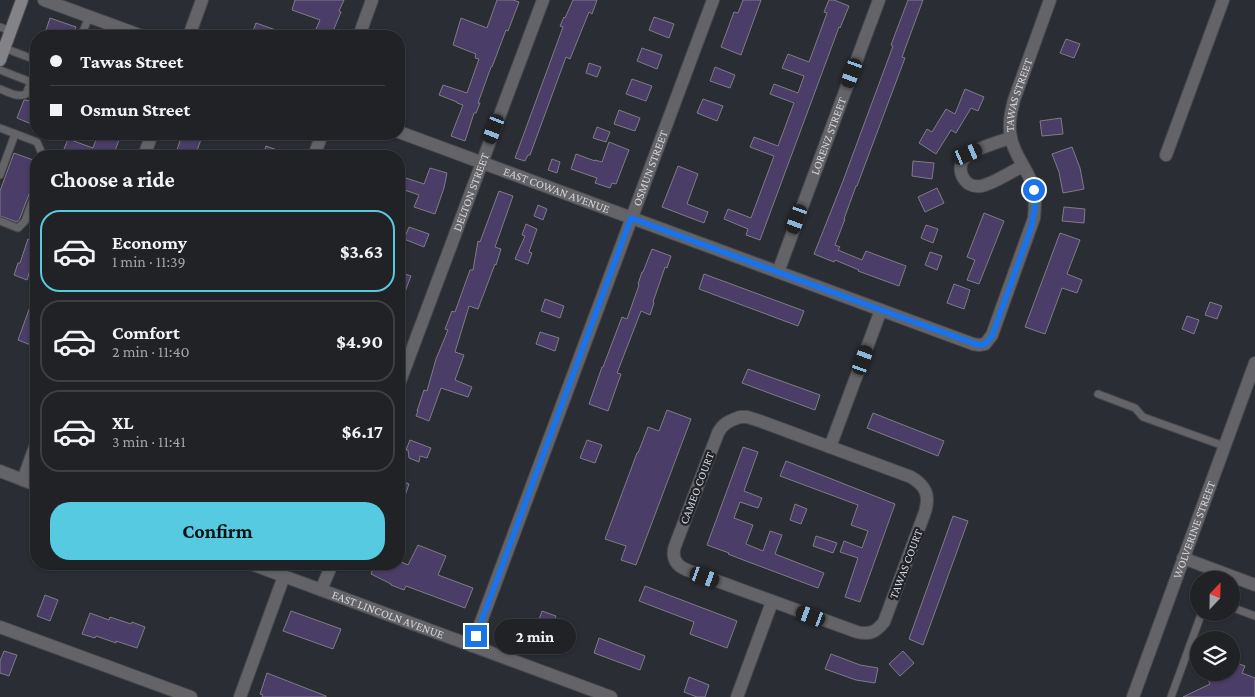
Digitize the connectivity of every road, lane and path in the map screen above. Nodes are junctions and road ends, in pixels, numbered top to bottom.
1 (22, 0) edge
2 (44, 0) edge
3 (202, 0) edge
4 (372, 0) edge
5 (543, 0) edge
6 (713, 0) edge
7 (879, 0) edge
8 (1050, 0) edge
9 (1223, 0) edge
10 (89, 17) junction
11 (5, 29) edge
12 (84, 30) edge
13 (125, 30) edge
14 (191, 30) edge
15 (361, 30) edge
16 (2, 54) edge
17 (30, 59) edge
18 (0, 70) edge
19 (30, 82) edge
20 (30, 88) edge
21 (0, 89) edge
22 (0, 128) edge
23 (16, 134) junction
24 (405, 134) edge
25 (1011, 138) junction
26 (30, 139) edge
27 (32, 140) edge
28 (40, 150) edge
29 (1166, 155) dead end
30 (482, 162) junction
31 (1023, 166) junction
32 (0, 175) edge
33 (30, 207) edge
34 (631, 218) junction
35 (0, 221) edge
36 (778, 272) junction
37 (881, 310) junction
38 (1255, 363) edge
39 (405, 368) edge
40 (1098, 394) dead end
41 (1224, 446) junction
42 (830, 447) junction
43 (30, 459) edge
44 (0, 471) edge
45 (22, 480) junction
46 (30, 482) edge
47 (1183, 558) junction
48 (268, 570) edge
49 (329, 570) edge
50 (284, 576) junction
51 (1255, 585) edge
52 (321, 590) junction
53 (772, 602) junction
54 (1240, 610) edge
55 (1255, 616) edge
56 (1199, 621) edge
57 (0, 627) edge
58 (472, 646) junction
59 (191, 697) edge
60 (240, 697) edge
61 (611, 697) edge
62 (737, 697) edge
63 (1133, 697) edge
64 (1171, 697) edge

1 - 11 main road
2 - 10 street
3 - 14 street
4 - 15 street
5 - 30 street, DELTON STREET
6 - 34 street, OSMUN STREET
7 - 36 street, LORENZ STREET
8 - 25 street, TAWAS STREET
9 - 29 street
10 - 12 lane
10 - 13 street
11 - 16 main road
16 - 17 lane
18 - 19 lane
20 - 21 lane
22 - 23 lane
23 - 26 lane
23 - 32 lane
24 - 30 street, EAST COWAN AVENUE
25 - 31 street, TAWAS STREET
25 - 31 street
27 - 28 lane
30 - 34 street, EAST COWAN AVENUE
30 - 39 street, DELTON STREET
31 - 37 street, TAWAS STREET
33 - 35 lane
34 - 36 street, EAST COWAN AVENUE
34 - 58 street, OSMUN STREET
36 - 37 street, EAST COWAN AVENUE
37 - 42 street
38 - 41 street, WOLVERINE STREET
40 - 41 lane
41 - 47 street, WOLVERINE STREET
42 - 53 street, CAMEO COURT
42 - 53 street, TAWAS COURT
43 - 45 street
44 - 45 street
45 - 46 street
47 - 51 street
47 - 63 street, WOLVERINE STREET
48 - 50 street, EAST LINCOLN AVENUE
49 - 52 street
50 - 52 street, EAST LINCOLN AVENUE
50 - 60 street
52 - 58 street, EAST LINCOLN AVENUE
53 - 62 street
54 - 55 lane
56 - 64 lane
57 - 59 street
58 - 61 street, EAST LINCOLN AVENUE

